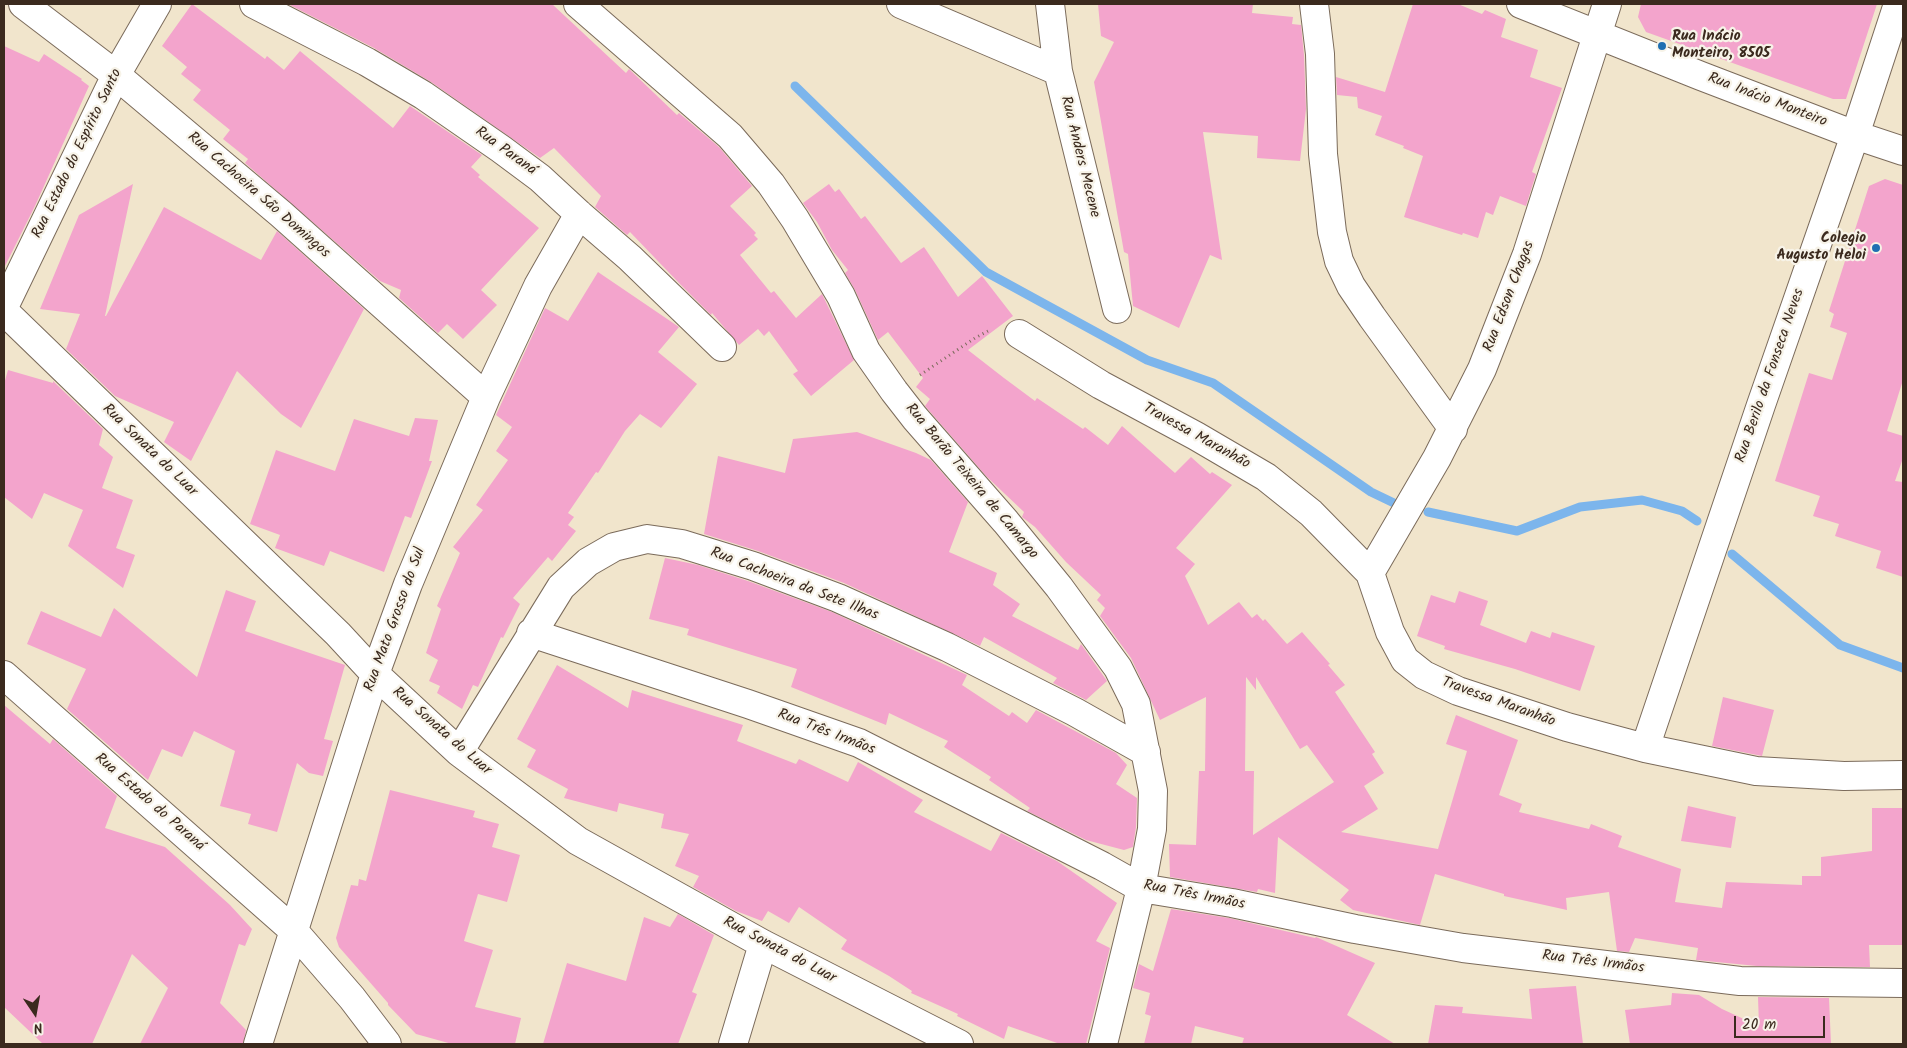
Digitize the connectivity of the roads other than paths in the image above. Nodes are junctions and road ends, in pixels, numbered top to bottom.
1 (24, 4) edge
2 (157, 4) edge
3 (254, 4) edge
4 (578, 4) edge
5 (901, 4) edge
6 (1050, 4) edge
7 (1314, 4) edge
8 (1521, 4) edge
9 (1607, 4) edge
10 (1898, 4) edge
11 (1595, 35) junction
12 (1058, 71) junction
13 (116, 75) junction
14 (1855, 135) junction
15 (1903, 151) edge
16 (579, 214) junction
17 (4, 309) edge
18 (1117, 309) dead end
19 (1020, 334) road end
20 (722, 347) dead end
21 (486, 397) junction
22 (1453, 428) junction
23 (1370, 572) junction
24 (531, 633) junction
25 (375, 674) junction
26 (4, 675) edge
27 (1645, 748) junction
28 (459, 752) junction
29 (1146, 752) junction
30 (1903, 774) edge
31 (1141, 888) junction
32 (293, 930) junction
33 (764, 944) junction
34 (1903, 983) edge
35 (258, 1044) edge
36 (387, 1044) edge
37 (733, 1044) edge
38 (959, 1044) edge
39 (1103, 1044) edge

1 - 13 street, Rua Cachoeira São Domingos
2 - 13 street, Rua Estado do Espírito Santo
3 - 16 street, Rua Paraná
4 - 29 street, Rua Barão Teixeira de Camargo
5 - 12 street
6 - 12 street, Rua Anders Mecene
7 - 22 street
8 - 11 street, Rua Inácio Monteiro
9 - 11 street, Rua Edson Chagas
10 - 14 street, Rua Berilo da Fonseca Neves
11 - 14 street, Rua Inácio Monteiro
11 - 22 street, Rua Edson Chagas
12 - 18 street, Rua Anders Mecene
13 - 17 street, Rua Estado do Espírito Santo
13 - 21 street, Rua Cachoeira São Domingos
14 - 15 street, Rua Inácio Monteiro
14 - 27 street, Rua Berilo da Fonseca Neves
16 - 20 street, Rua Paraná
16 - 21 street, Rua Mato Grosso do Sul
17 - 25 street, Rua Sonata do Luar
19 - 23 street, Travessa Maranhão
21 - 25 street, Rua Mato Grosso do Sul
22 - 23 street, Rua Edson Chagas
23 - 27 street, Travessa Maranhão
24 - 28 street, Rua Cachoeira da Sete Ilhas
24 - 29 street, Rua Cachoeira da Sete Ilhas
24 - 31 street, Rua Três Irmãos
25 - 28 street, Rua Sonata do Luar
25 - 32 street, Rua Mato Grosso do Sul
26 - 32 street, Rua Estado do Paraná
27 - 30 street, Travessa Maranhão
28 - 33 street, Rua Sonata do Luar
29 - 31 street, Rua Barão Teixeira de Camargo
31 - 34 street, Rua Três Irmãos
31 - 39 street, Rua Barão Teixeira de Camargo
32 - 35 street, Rua Mato Grosso do Sul
32 - 36 street, Rua Estado do Paraná
33 - 37 street
33 - 38 street, Rua Sonata do Luar

